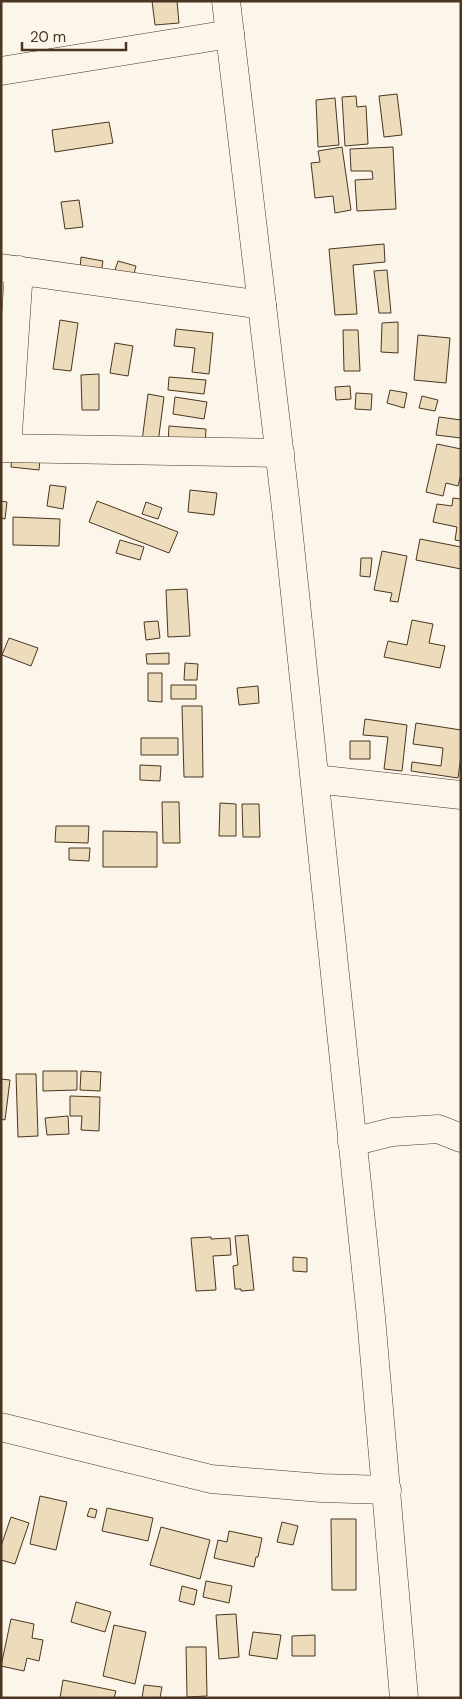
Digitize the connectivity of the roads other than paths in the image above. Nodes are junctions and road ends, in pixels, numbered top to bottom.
1 (226, 1) edge
2 (230, 34) junction
3 (1, 71) edge
4 (10, 269) edge
5 (262, 305) junction
6 (4, 448) edge
7 (280, 453) junction
8 (315, 779) junction
9 (461, 795) edge
10 (461, 1138) edge
11 (352, 1142) junction
12 (1, 1428) edge
13 (387, 1490) junction
14 (404, 1698) edge

1 - 2 main road
2 - 3 main road
2 - 5 main road
4 - 5 main road
4 - 6 main road
5 - 7 main road
6 - 7 main road
7 - 8 main road
8 - 9 main road
8 - 11 main road
10 - 11 main road
11 - 13 main road
12 - 13 main road
13 - 14 main road

